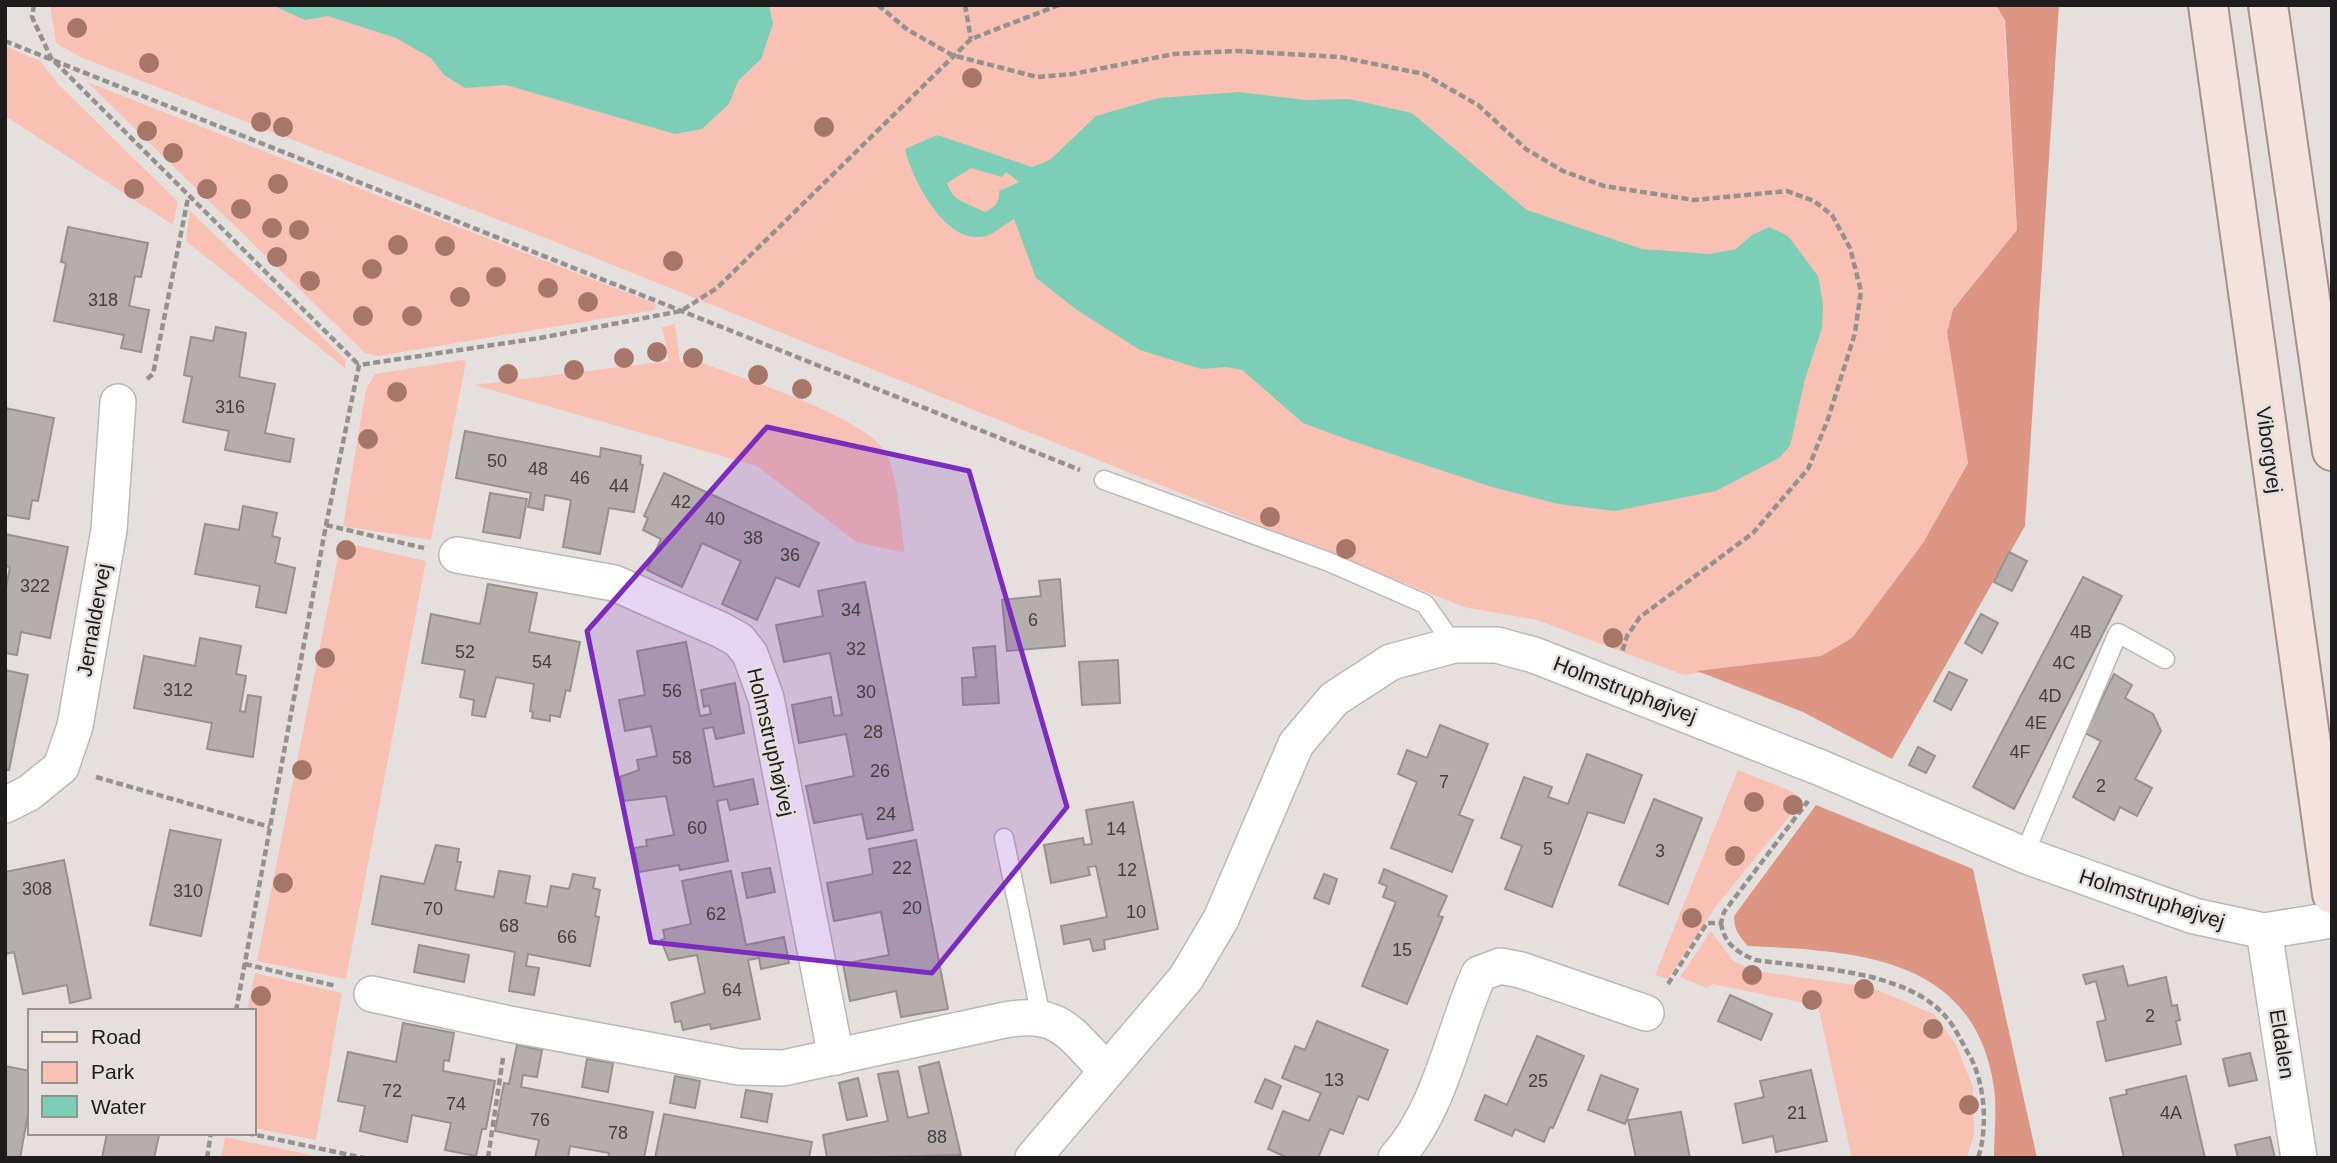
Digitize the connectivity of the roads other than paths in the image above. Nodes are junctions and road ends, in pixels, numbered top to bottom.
1 (2208, 5) edge
2 (2268, 5) edge
3 (118, 402) road end
4 (2332, 451) edge
5 (1104, 480) road end
6 (457, 555) road end
7 (1454, 645) junction
8 (2165, 659) dead end
9 (5, 805) edge
10 (1004, 838) dead end
11 (2024, 855) junction
12 (2332, 894) edge
13 (2332, 920) edge
14 (2264, 931) junction
15 (372, 994) road end
16 (1646, 1013) road end
17 (1041, 1017) junction
18 (836, 1057) junction
19 (1106, 1070) junction
20 (1033, 1158) edge
21 (1396, 1158) edge
22 (2300, 1158) edge

1 - 12 main road, Viborgvej
2 - 4 main road
3 - 9 street, Jernaldervej
5 - 7 lane
6 - 18 street, Holmstruphøjvej
7 - 11 street, Holmstruphøjvej
7 - 19 street, Holmstruphøjvej
8 - 11 lane
10 - 17 lane
11 - 14 street, Holmstruphøjvej
13 - 14 street, Holmstruphøjvej
14 - 22 street, Eldalen
15 - 18 street
16 - 21 street
17 - 18 street
17 - 19 street
19 - 20 street, Holmstruphøjvej

